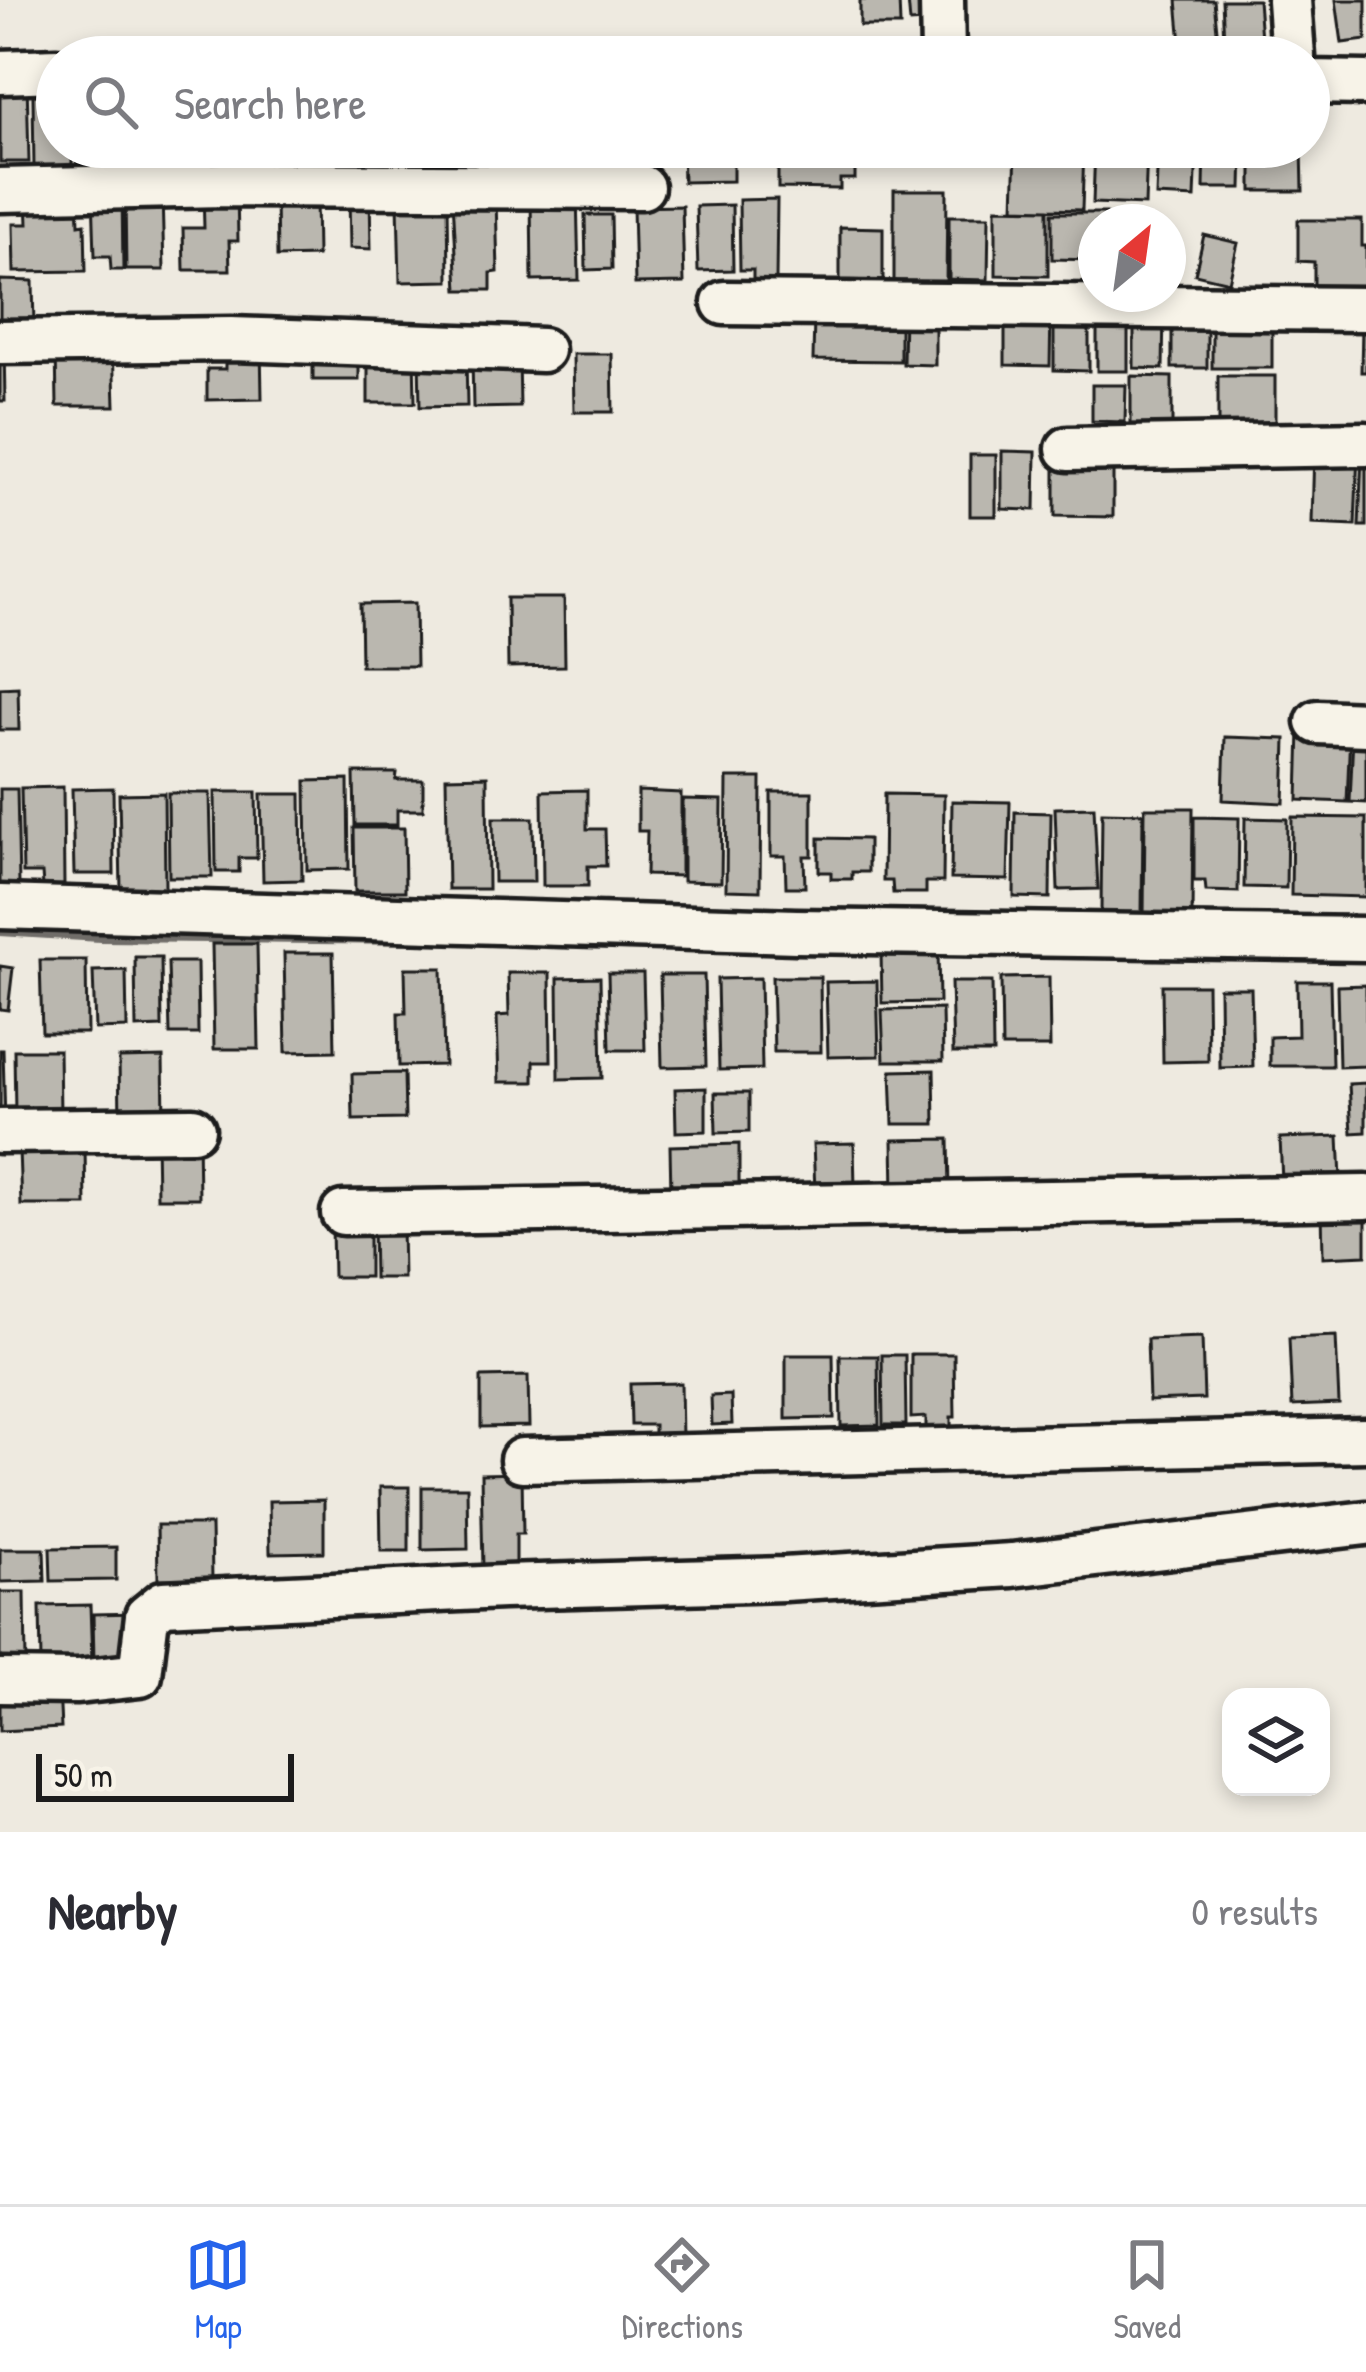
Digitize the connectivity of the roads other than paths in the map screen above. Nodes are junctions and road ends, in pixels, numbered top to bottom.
1 (942, 0) edge
2 (1289, 0) edge
3 (943, 36) edge
4 (1291, 36) edge
5 (36, 71) edge
6 (0, 72) edge
7 (1330, 82) edge
8 (1366, 83) edge
9 (642, 187) dead end
10 (0, 190) edge
11 (724, 303) dead end
12 (1366, 309) edge
13 (0, 342) edge
14 (542, 350) dead end
15 (1366, 444) edge
16 (1068, 449) dead end
17 (1318, 722) dead end
18 (1366, 724) edge
19 (0, 907) edge
20 (1366, 939) edge
21 (193, 1129) dead end
22 (0, 1131) edge
23 (1366, 1197) edge
24 (343, 1213) dead end
25 (1366, 1440) edge
26 (522, 1460) dead end
27 (1366, 1523) edge
28 (0, 1681) edge

1 - 3 street
2 - 4 street
5 - 6 street
7 - 8 street
9 - 10 street
11 - 12 street
13 - 14 street
15 - 16 street
17 - 18 street
19 - 20 street
21 - 22 street
23 - 24 street
25 - 26 street
27 - 28 street

